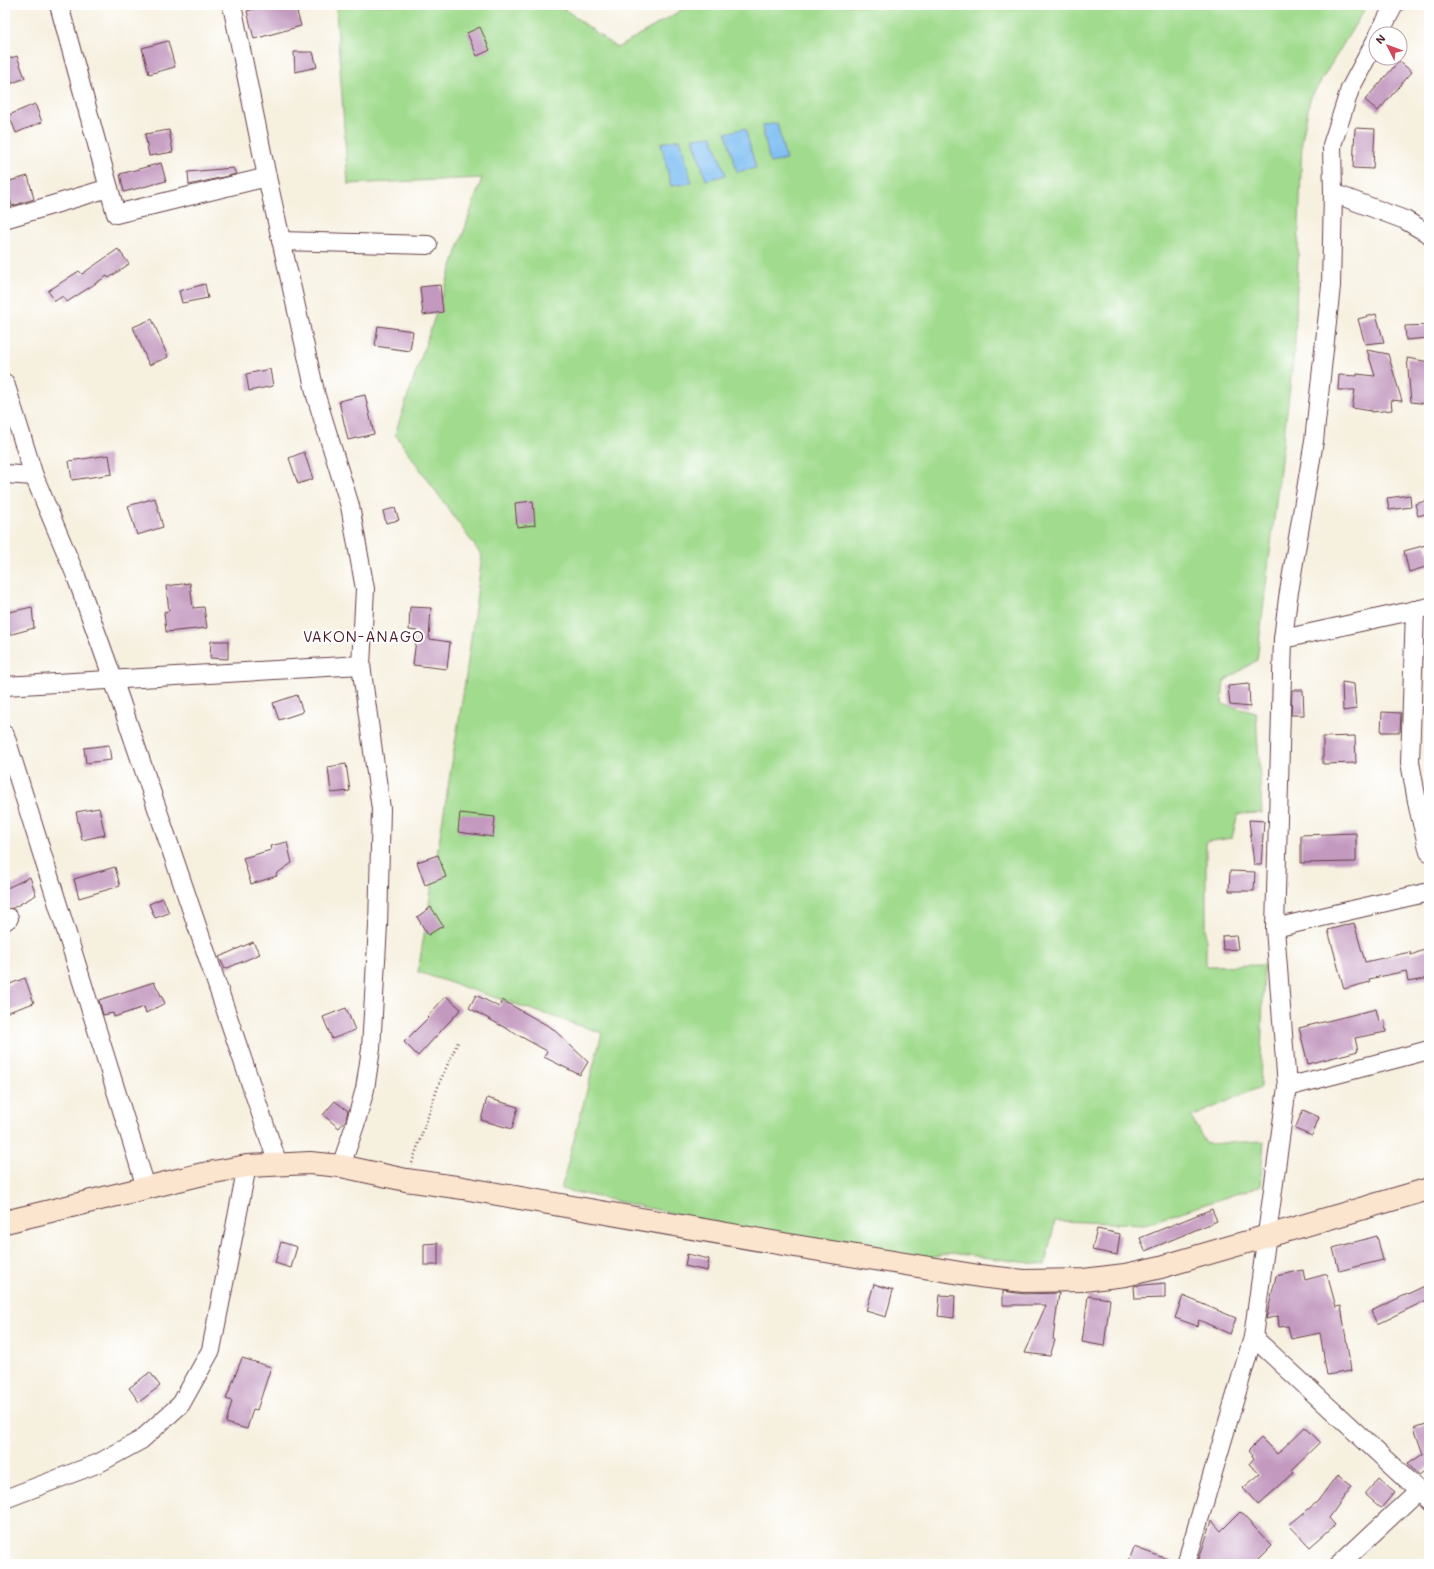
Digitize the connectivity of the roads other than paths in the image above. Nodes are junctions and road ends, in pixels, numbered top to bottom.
1 (59, 5) edge
2 (232, 5) edge
3 (1394, 5) edge
4 (1383, 26) edge
5 (1368, 55) edge
6 (267, 177) junction
7 (109, 188) junction
8 (1333, 193) junction
9 (5, 219) edge
10 (1429, 234) edge
11 (281, 241) junction
12 (428, 245) dead end
13 (5, 383) edge
14 (5, 474) edge
15 (34, 476) junction
16 (1422, 608) edge
17 (1283, 639) junction
18 (361, 665) junction
19 (112, 679) junction
20 (5, 686) edge
21 (5, 735) edge
22 (1429, 852) edge
23 (1429, 892) edge
24 (1275, 928) junction
25 (1429, 1050) edge
26 (1287, 1087) junction
27 (278, 1164) junction
28 (247, 1166) junction
29 (341, 1166) junction
30 (146, 1187) junction
31 (1429, 1189) edge
32 (5, 1222) edge
33 (1268, 1236) junction
34 (1253, 1337) junction
35 (1424, 1495) edge
36 (5, 1499) edge
37 (1186, 1564) edge
38 (1340, 1564) edge

1 - 7 street
2 - 6 street
3 - 4 street
5 - 8 street
6 - 7 street
6 - 11 street
7 - 9 street
8 - 10 street
8 - 17 street
11 - 12 street
11 - 18 street
13 - 15 street
14 - 15 street
15 - 19 street
16 - 17 street
16 - 22 street
17 - 24 street
18 - 19 street
18 - 29 street
19 - 20 street
19 - 27 street
21 - 30 street
23 - 24 street
24 - 26 street
25 - 26 street
26 - 33 street
27 - 28 main road
27 - 29 main road
28 - 30 main road
28 - 36 street
29 - 33 main road
30 - 32 main road
31 - 33 main road
33 - 34 street
34 - 35 street
34 - 37 street
35 - 38 street

